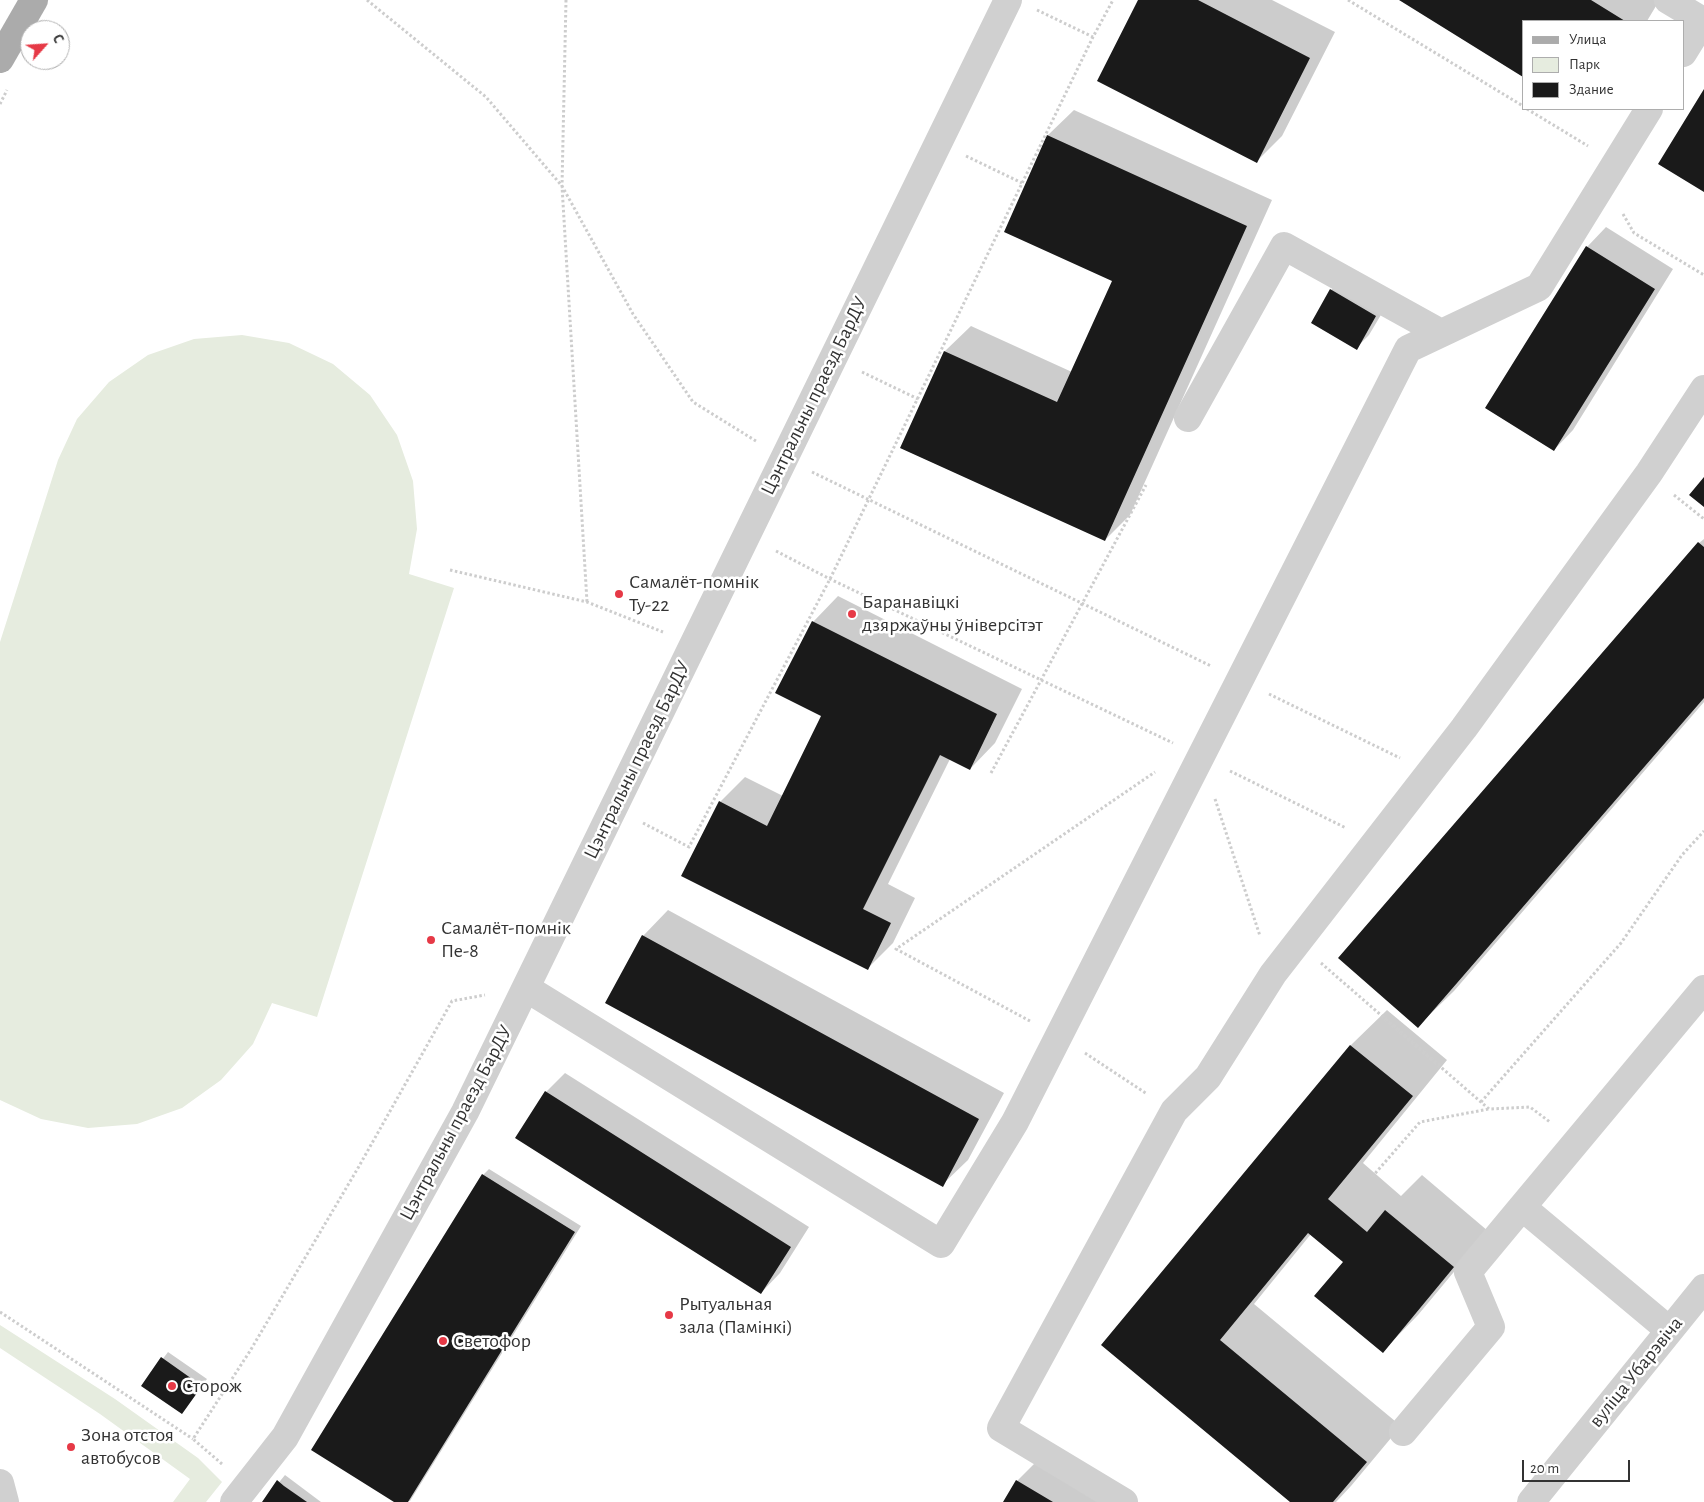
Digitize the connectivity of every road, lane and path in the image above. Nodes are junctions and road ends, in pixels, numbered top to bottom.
1 (34, 0) edge
2 (367, 0) edge
3 (566, 0) edge
4 (1008, 0) edge
5 (1113, 0) edge
6 (1348, 0) edge
7 (1668, 0) edge
8 (1033, 8) dead end
9 (1093, 38) junction
10 (1684, 51) edge
11 (0, 60) edge
12 (1522, 105) edge
13 (1648, 110) edge
14 (938, 143) junction
15 (1022, 183) junction
16 (562, 186) junction
17 (1441, 333) junction
18 (832, 358) junction
19 (1704, 389) edge
20 (918, 398) junction
21 (1188, 418) dead end
22 (784, 458) junction
23 (1649, 474) junction
24 (1146, 485) dead end
25 (869, 500) junction
26 (1704, 519) edge
27 (746, 536) junction
28 (450, 570) dead end
29 (830, 579) junction
30 (587, 602) junction
31 (1082, 604) junction
32 (694, 644) junction
33 (1041, 680) junction
34 (1240, 680) junction
35 (1201, 756) junction
36 (1430, 772) junction
37 (991, 773) dead end
38 (614, 807) junction
39 (1704, 831) edge
40 (1375, 843) junction
41 (1298, 943) junction
42 (1273, 974) junction
43 (526, 988) junction
44 (1704, 988) edge
45 (1059, 1036) junction
46 (1481, 1102) junction
47 (1489, 1109) junction
48 (1174, 1111) junction
49 (1576, 1142) junction
50 (1372, 1177) dead end
51 (1522, 1207) junction
52 (1704, 1288) edge
53 (0, 1312) edge
54 (1669, 1330) junction
55 (1403, 1432) dead end
56 (192, 1439) junction
57 (0, 1482) edge
58 (241, 1494) edge
59 (5, 1502) edge
60 (1124, 1502) edge
61 (1531, 1502) edge

1 - 11 main road
2 - 16 path
3 - 16 path
4 - 14 street, Цэнтральны праезд БарДУ
5 - 9 path
6 - 12 path
7 - 10 street
8 - 9 path
9 - 15 path
13 - 17 street
14 - 15 path
14 - 18 street, Цэнтральны праезд БарДУ
15 - 20 path
16 - 22 path
16 - 30 path
17 - 21 street
17 - 34 street
18 - 20 path
18 - 22 street, Цэнтральны праезд БарДУ
19 - 23 street
20 - 25 path
22 - 25 path
22 - 27 street, Цэнтральны праезд БарДУ
23 - 26 path
23 - 36 street
24 - 31 path
25 - 29 path
25 - 31 path
27 - 29 path
27 - 32 street, Цэнтральны праезд БарДУ
28 - 30 path
29 - 33 path
29 - 38 path
30 - 32 path
31 - 33 path
31 - 34 path
32 - 38 street, Цэнтральны праезд БарДУ
33 - 35 path
33 - 37 path
34 - 35 street
34 - 36 path
35 - 40 path
35 - 42 path
35 - 45 street
35 - 45 path
36 - 40 street
38 - 43 street, Цэнтральны праезд БарДУ
39 - 46 path
40 - 41 street
41 - 42 street
41 - 46 path
42 - 48 street
43 - 45 street
43 - 56 path
43 - 58 street, Цэнтральны праезд БарДУ
44 - 49 street
45 - 48 path
46 - 47 path
47 - 49 path
47 - 50 path
48 - 60 street
49 - 51 street
51 - 54 street
51 - 55 street
52 - 54 street, вуліца Убарэвіча
53 - 56 path
54 - 61 street, вуліца Убарэвіча
56 - 58 path
57 - 59 street

